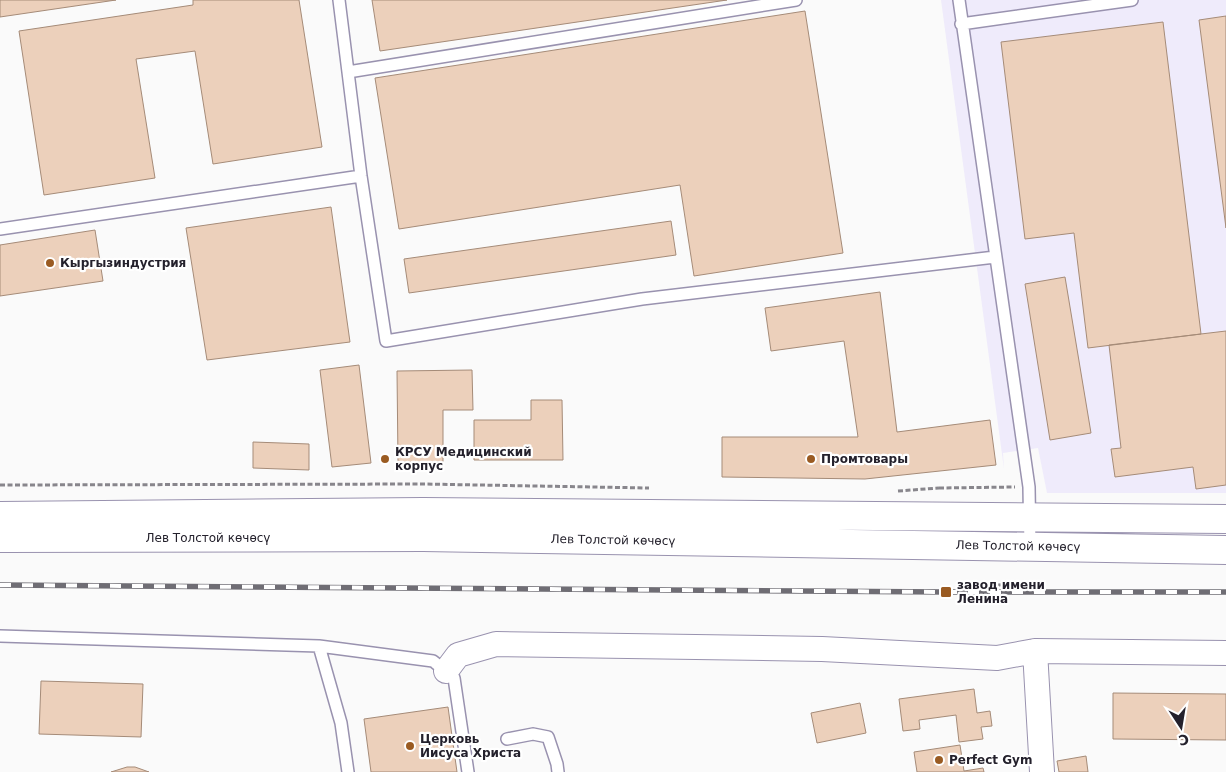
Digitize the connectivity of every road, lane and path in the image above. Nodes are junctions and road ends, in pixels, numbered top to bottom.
1 (339, 0) edge
2 (796, 0) edge
3 (958, 0) edge
4 (1132, 0) edge
5 (961, 24) junction
6 (348, 72) junction
7 (361, 176) junction
8 (0, 229) edge
9 (995, 258) junction
10 (1029, 486) junction
11 (940, 496) dead end
12 (0, 516) edge
13 (1030, 518) junction
14 (1226, 520) edge
15 (0, 538) edge
16 (1030, 547) junction
17 (1226, 550) edge
18 (1022, 584) dead end
19 (998, 585) dead end
20 (0, 636) edge
21 (319, 646) junction
22 (1035, 652) junction
23 (1226, 653) edge
24 (446, 671) junction
25 (507, 739) dead end
26 (348, 772) edge
27 (468, 772) edge
28 (558, 772) edge
29 (1042, 772) edge

1 - 6 lane
2 - 6 lane
3 - 5 lane
4 - 5 lane
5 - 9 lane
6 - 7 lane
7 - 8 lane
7 - 9 lane
9 - 10 lane
10 - 11 path
10 - 13 lane
12 - 13 main road, Лев Толстой көчөсү
13 - 14 main road, Лев Толстой көчөсү
13 - 16 lane
15 - 16 main road, Лев Толстой көчөсү
16 - 17 main road, Лев Толстой көчөсү
18 - 19 path
20 - 21 lane
21 - 24 lane
21 - 26 lane
22 - 23 street
22 - 24 street
22 - 29 street
24 - 27 lane
25 - 28 lane

